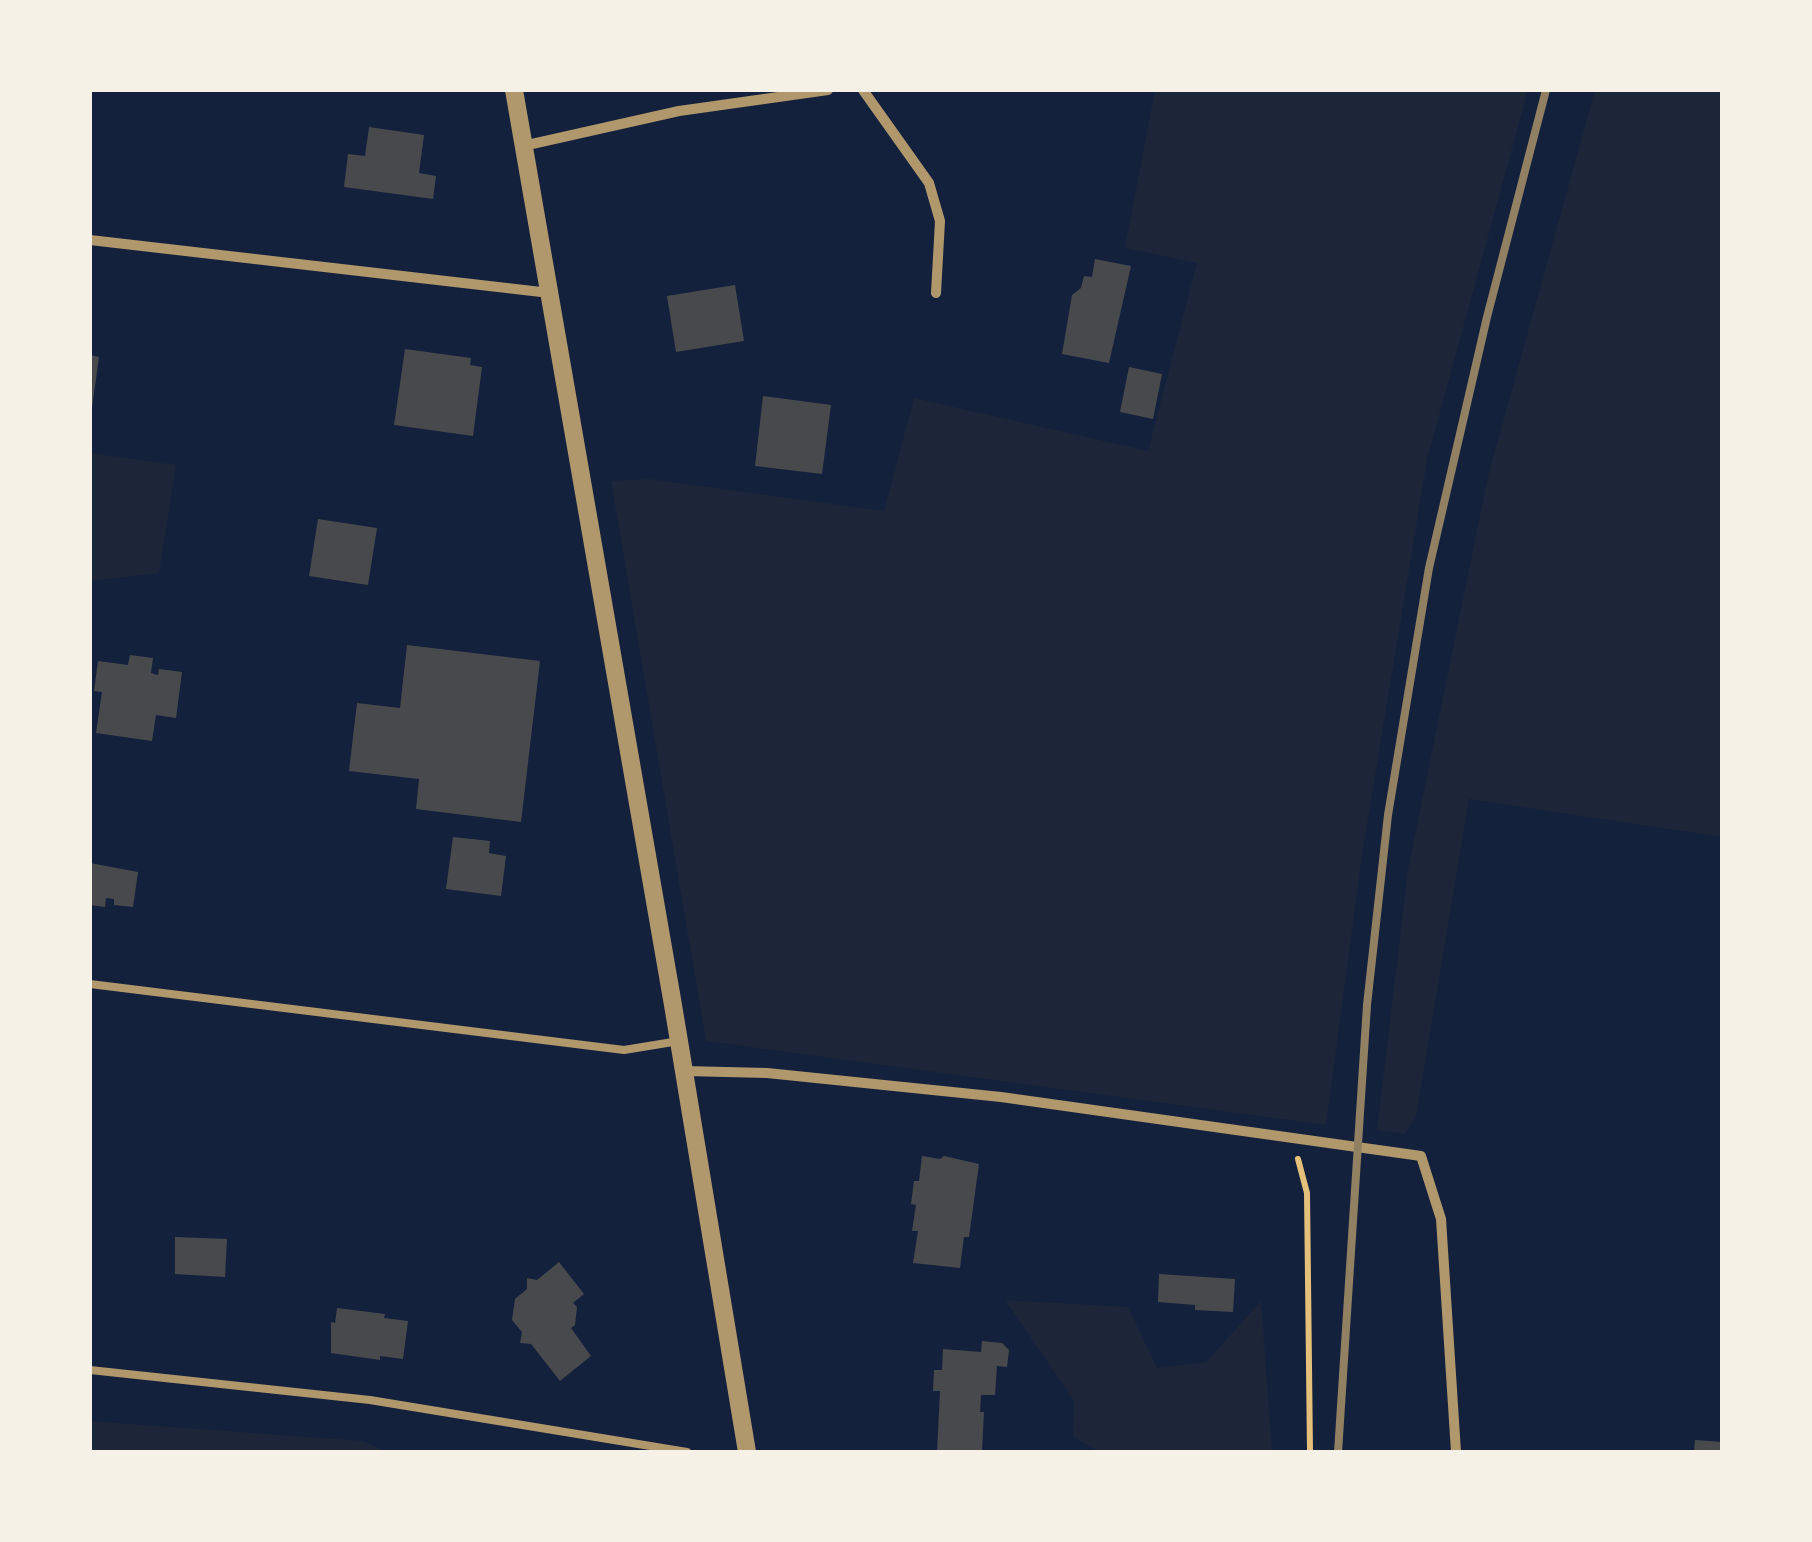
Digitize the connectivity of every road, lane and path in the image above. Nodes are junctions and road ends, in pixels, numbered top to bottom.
1 (514, 90) edge
2 (828, 90) edge
3 (863, 90) edge
4 (523, 146) junction
5 (90, 240) edge
6 (550, 294) junction
7 (936, 294) dead end
8 (90, 984) edge
9 (679, 1041) junction
10 (684, 1071) junction
11 (1293, 1138) junction
12 (90, 1370) edge
13 (687, 1452) edge
14 (747, 1452) edge
15 (1310, 1452) edge
16 (1456, 1452) edge

1 - 4 street
2 - 4 street
3 - 7 street
4 - 6 street
5 - 6 street
6 - 9 street
8 - 9 lane
9 - 10 street
10 - 11 street
10 - 14 street
11 - 15 path
11 - 16 street
12 - 13 lane

